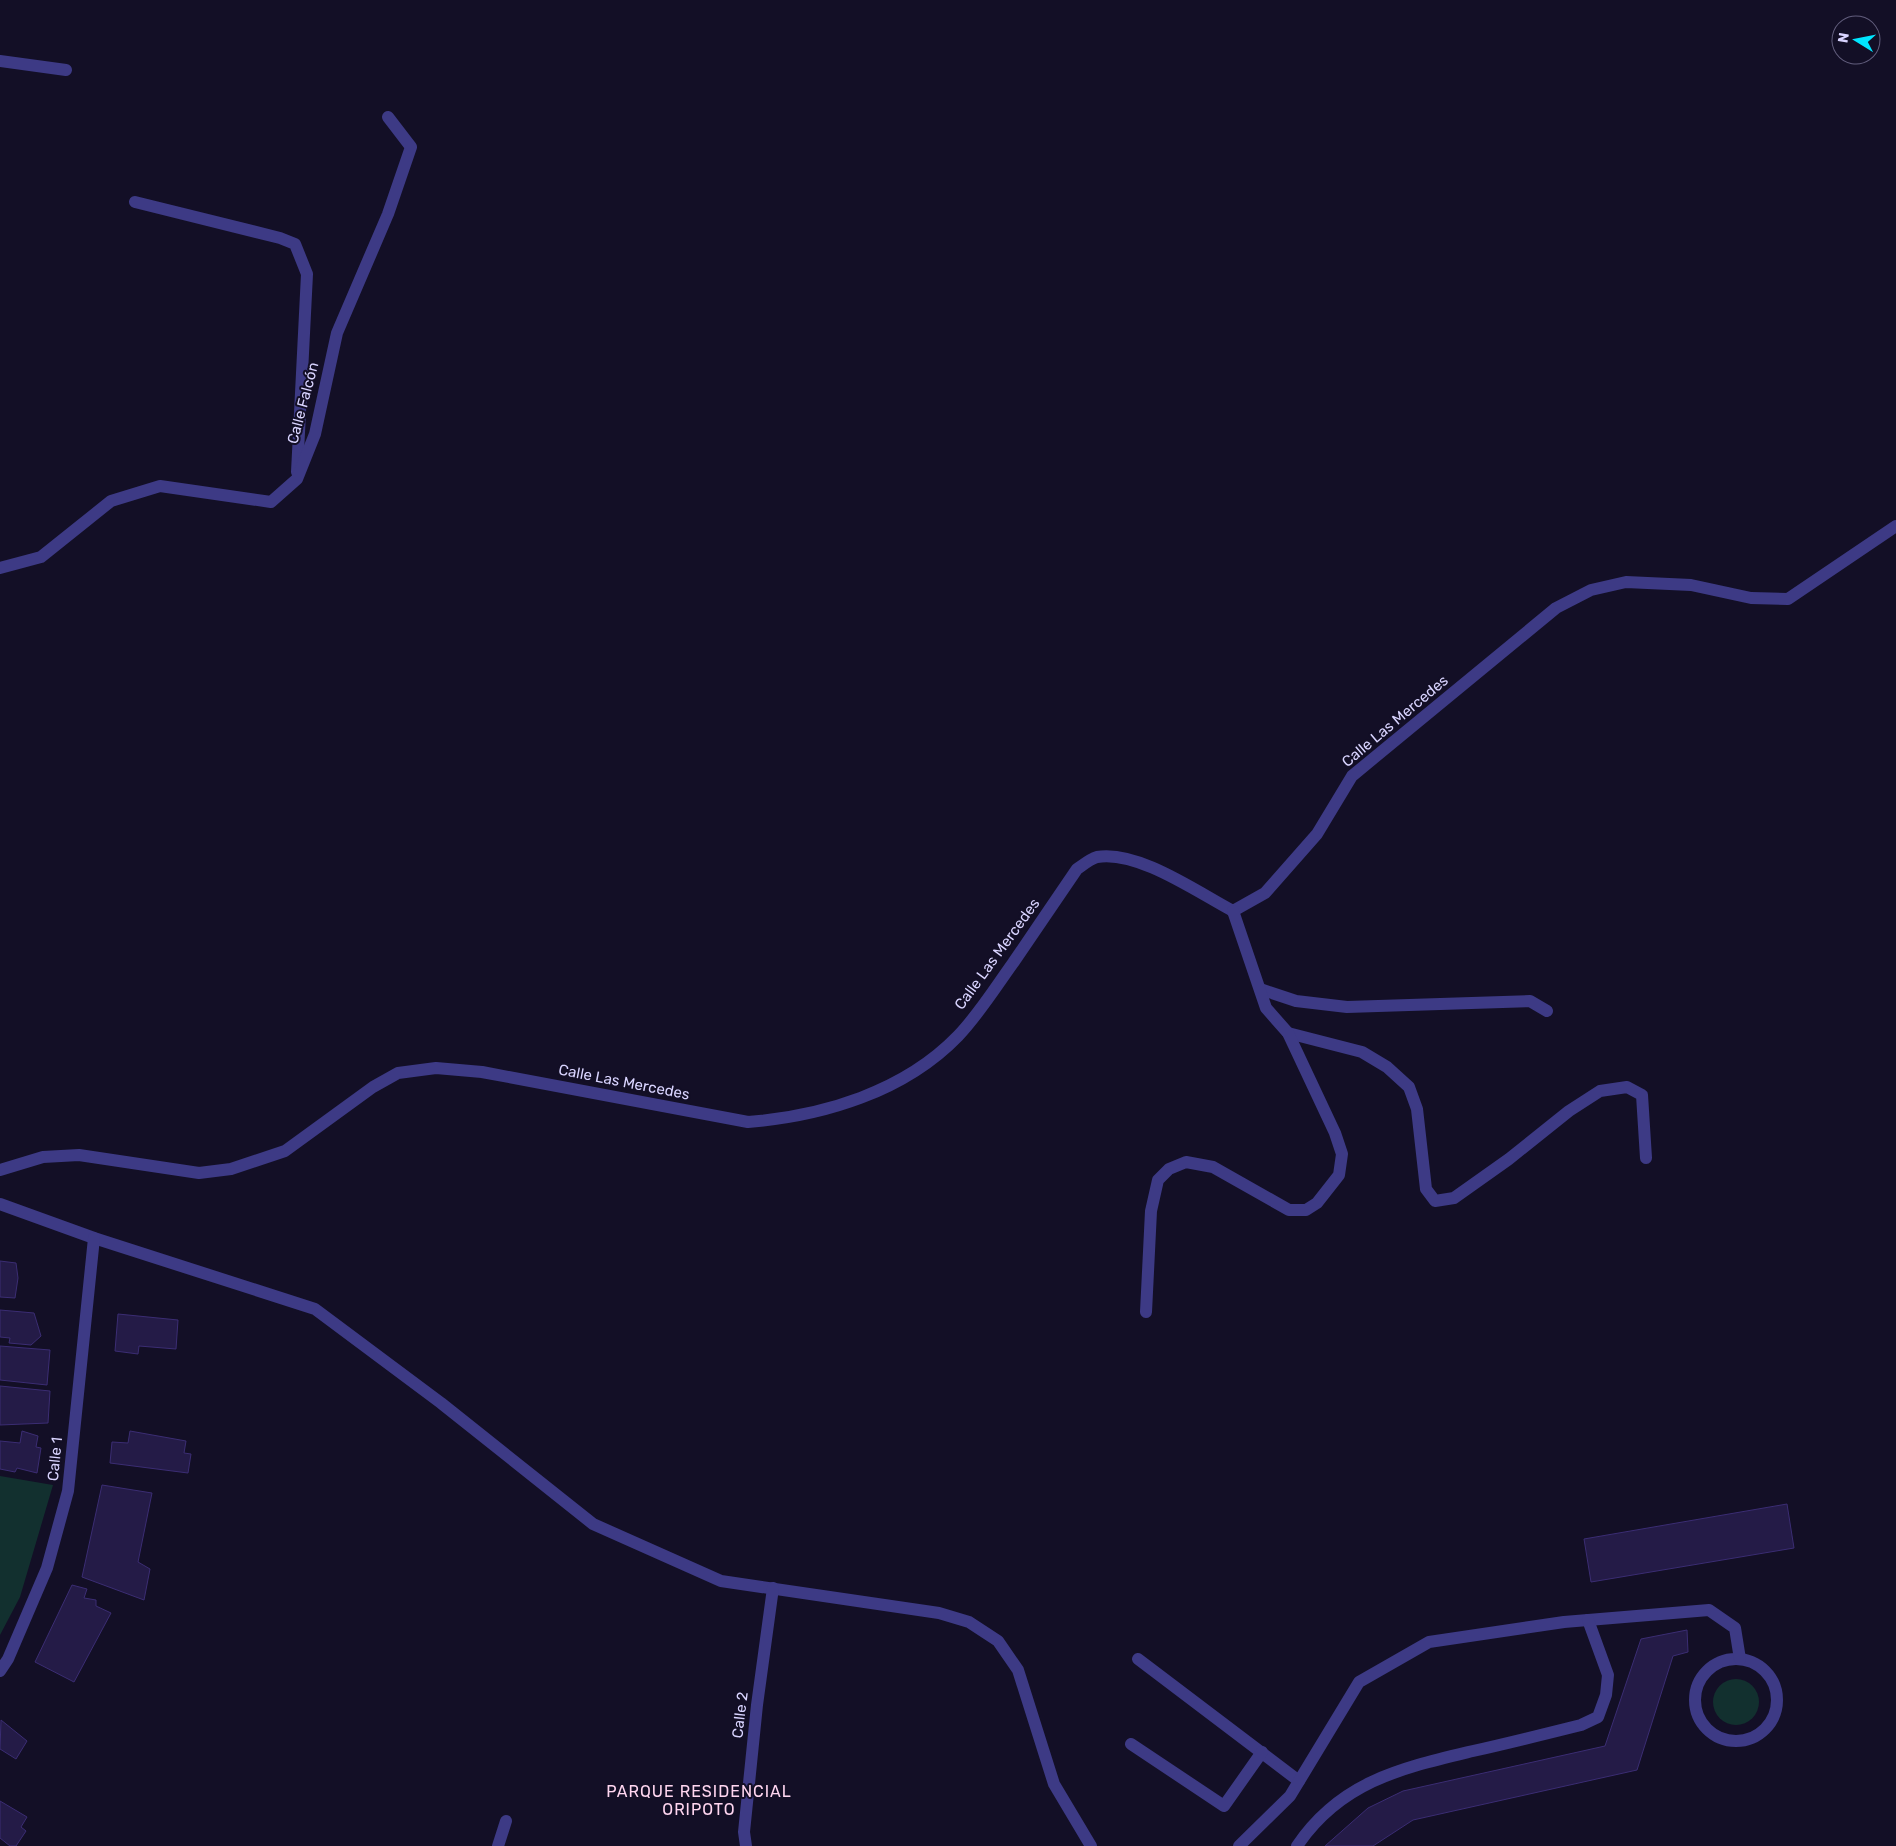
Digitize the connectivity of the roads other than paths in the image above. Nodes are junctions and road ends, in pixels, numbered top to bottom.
1 (0, 60) edge
2 (66, 70) dead end
3 (388, 117) dead end
4 (135, 202) dead end
5 (296, 479) junction
6 (1896, 526) edge
7 (0, 568) edge
8 (1233, 911) junction
9 (1260, 988) junction
10 (1548, 1011) dead end
11 (1288, 1033) junction
12 (1646, 1158) dead end
13 (0, 1170) edge
14 (0, 1204) edge
15 (94, 1238) junction
16 (1146, 1312) dead end
17 (773, 1588) junction
18 (1588, 1620) junction
19 (1138, 1659) dead end
20 (1740, 1659) junction
21 (0, 1671) edge
22 (1132, 1744) dead end
23 (1262, 1752) junction
24 (1299, 1781) junction
25 (506, 1821) dead end
26 (498, 1846) edge
27 (746, 1846) edge
28 (1091, 1846) edge
29 (1239, 1846) edge
30 (1297, 1846) edge

1 - 2 street
3 - 5 street, Calle Falcón
4 - 5 street
5 - 7 street, Calle Falcón
6 - 8 street, Calle Las Mercedes
8 - 9 street
8 - 13 street, Calle Las Mercedes
9 - 10 street
9 - 11 street
11 - 12 street
11 - 16 street
14 - 15 street
15 - 17 street
15 - 21 street, Calle 1
17 - 27 street, Calle 2
17 - 28 street
18 - 20 street
18 - 24 street
18 - 30 street
19 - 23 street
20 - 20 street
22 - 23 street
23 - 24 street
24 - 29 street
25 - 26 street

